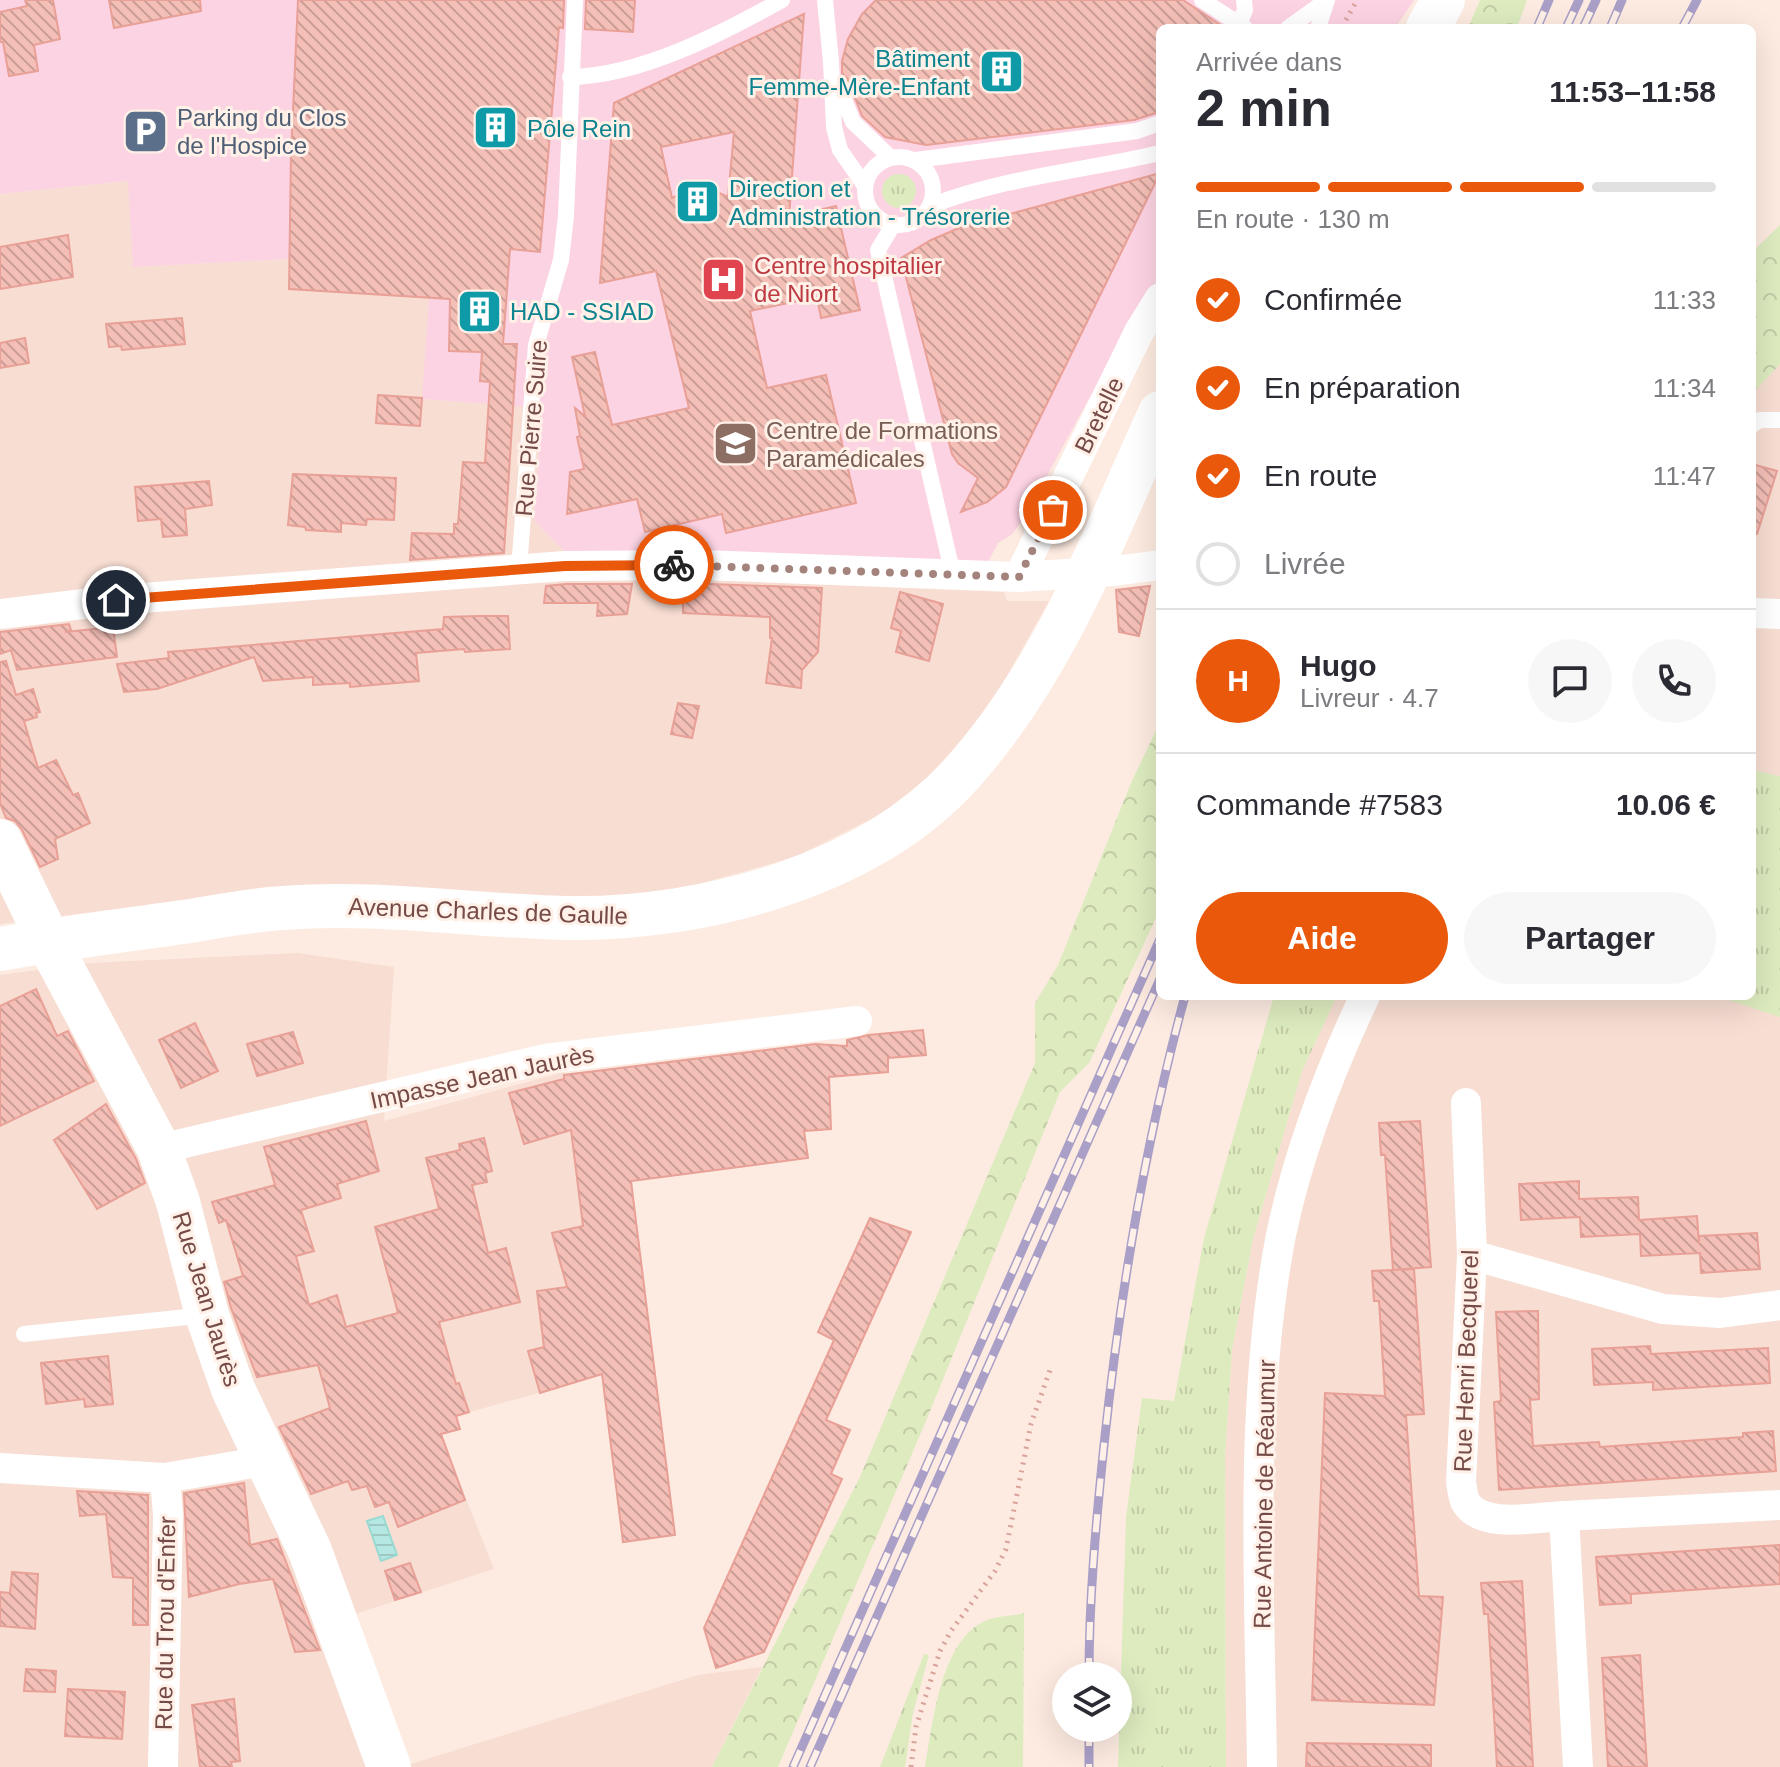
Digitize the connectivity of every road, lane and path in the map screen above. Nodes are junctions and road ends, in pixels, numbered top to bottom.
1 (575, 0) edge
2 (782, 0) edge
3 (813, 0) edge
4 (1202, 0) edge
5 (1244, 0) edge
6 (1327, 0) edge
7 (1357, 0) edge
8 (1443, 0) edge
9 (825, 6) edge
10 (1239, 24) edge
11 (1242, 24) edge
12 (1294, 24) edge
13 (1319, 24) edge
14 (1344, 24) edge
15 (1430, 24) edge
16 (831, 62) junction
17 (570, 77) junction
18 (1156, 124) edge
19 (1156, 154) edge
20 (890, 157) junction
21 (916, 160) junction
22 (865, 186) junction
23 (930, 206) junction
24 (893, 225) junction
25 (1156, 304) edge
26 (1780, 420) edge
27 (1156, 422) edge
28 (1756, 422) edge
29 (1156, 566) edge
30 (521, 571) junction
31 (953, 575) junction
32 (1019, 577) junction
33 (1756, 613) edge
34 (0, 614) edge
35 (1780, 614) edge
36 (0, 841) edge
37 (13, 946) edge
38 (1363, 1000) edge
39 (857, 1021) dead end
40 (1466, 1103) dead end
41 (159, 1149) junction
42 (1472, 1255) junction
43 (1780, 1305) edge
44 (207, 1315) junction
45 (24, 1334) dead end
46 (1050, 1370) dead end
47 (264, 1458) junction
48 (0, 1468) edge
49 (165, 1478) junction
50 (1780, 1505) edge
51 (1564, 1516) junction
52 (373, 1721) junction
53 (163, 1767) edge
54 (352, 1767) edge
55 (389, 1767) edge
56 (911, 1767) edge
57 (1262, 1767) edge
58 (1578, 1767) edge

1 - 17 lane, Rue Pierre Suire
2 - 17 lane
3 - 9 lane
4 - 10 lane
5 - 11 lane
6 - 12 lane
6 - 13 lane
7 - 14 path
8 - 15 main road
9 - 16 lane
16 - 20 lane
16 - 22 lane
17 - 30 lane, Rue Pierre Suire
18 - 21 lane
19 - 23 lane
20 - 21 lane
20 - 22 lane
21 - 23 lane
22 - 24 lane
23 - 24 lane
24 - 31 lane
25 - 32 street, Bretelle
26 - 28 lane
27 - 37 main road, Avenue Charles de Gaulle
29 - 32 street
30 - 31 street
30 - 34 street
31 - 32 street
33 - 35 street
36 - 41 main road, Rue Jean Jaurès
38 - 57 street, Rue Antoine de Réaumur
39 - 41 street, Impasse Jean Jaurès
40 - 42 street, Rue Henri Becquerel
41 - 44 main road, Rue Jean Jaurès
42 - 43 street
42 - 51 street, Rue Henri Becquerel
44 - 45 lane
44 - 47 main road, Rue Jean Jaurès
46 - 56 path
47 - 49 street
47 - 52 main road, Rue Jean Jaurès
48 - 49 street
49 - 53 street, Rue du Trou d'Enfer
50 - 51 street
51 - 58 street
52 - 54 main road
52 - 55 main road, Rue Jean Jaurès

